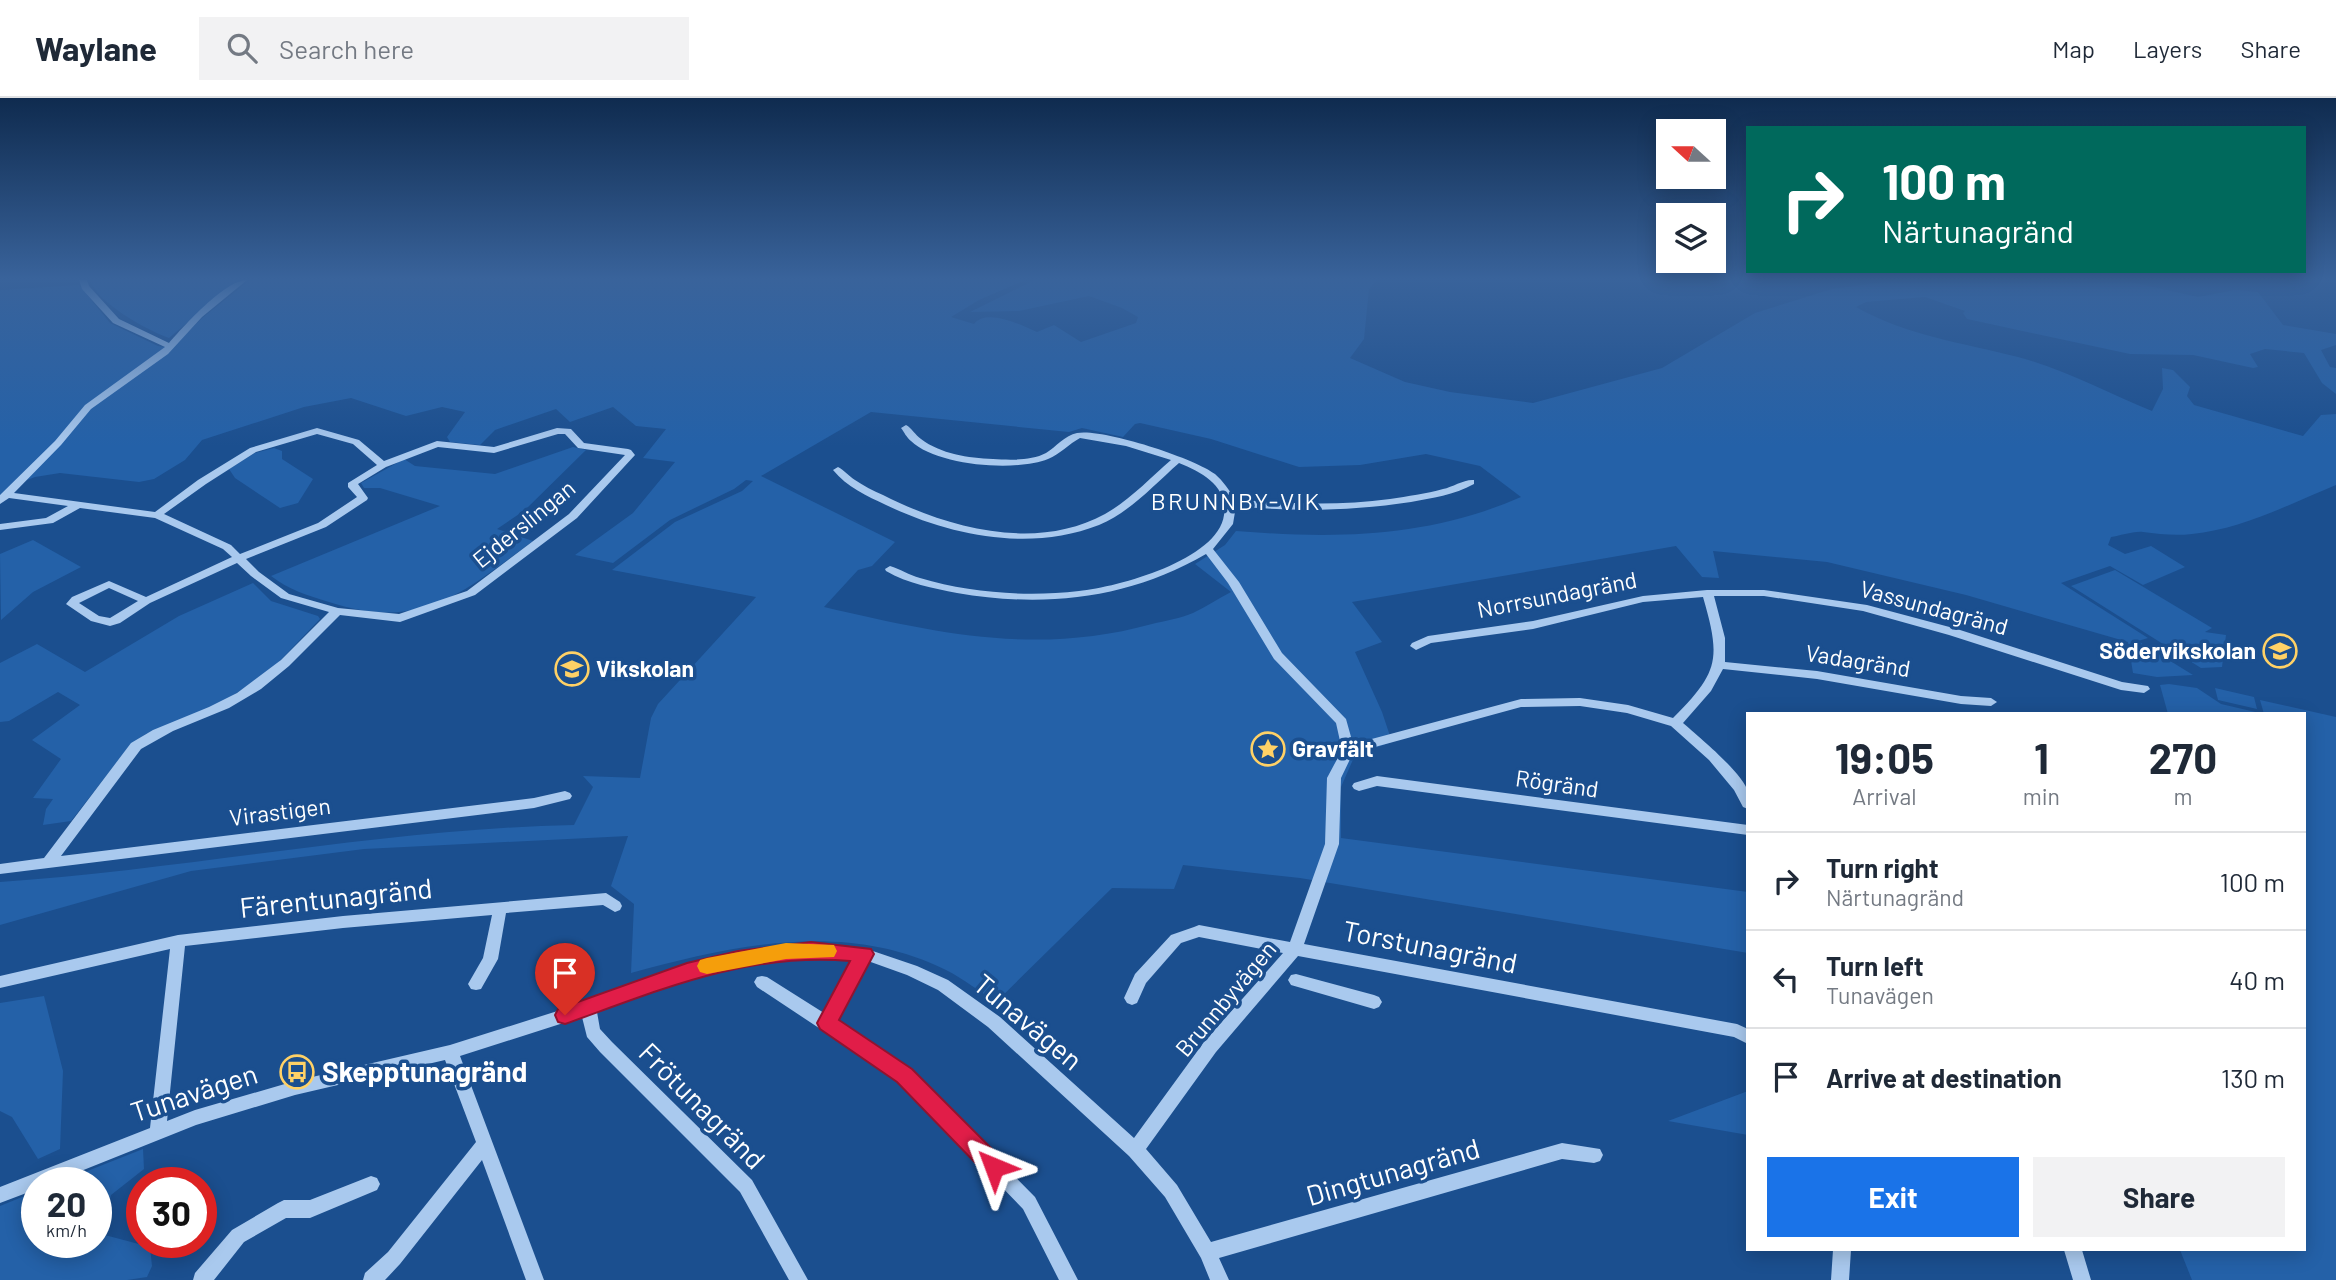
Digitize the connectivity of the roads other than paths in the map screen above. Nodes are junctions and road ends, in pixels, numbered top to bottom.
1 (146, 335) edge
2 (179, 335) edge
3 (169, 346) junction
4 (906, 428) dead end
5 (1177, 460) junction
6 (383, 465) junction
7 (838, 470) dead end
8 (1470, 482) dead end
9 (4, 498) edge
10 (1231, 502) junction
11 (79, 504) junction
12 (156, 515) junction
13 (0, 527) edge
14 (1207, 549) junction
15 (237, 559) junction
16 (890, 569) dead end
17 (1707, 593) junction
18 (146, 601) junction
19 (337, 611) junction
20 (1416, 646) dead end
21 (1719, 665) junction
22 (2144, 689) dead end
23 (1991, 702) dead end
24 (1675, 723) junction
25 (1348, 750) junction
26 (1359, 786) dead end
27 (1744, 787) edge
28 (565, 796) dead end
29 (1746, 830) edge
30 (49, 862) junction
31 (0, 869) edge
32 (615, 906) dead end
33 (500, 909) junction
34 (178, 941) junction
35 (1295, 949) junction
36 (864, 954) junction
37 (1296, 980) dead end
38 (0, 982) edge
39 (762, 982) dead end
40 (476, 984) dead end
41 (1132, 998) dead end
42 (1374, 1002) dead end
43 (588, 1008) junction
44 (827, 1023) junction
45 (1746, 1036) edge
46 (450, 1052) junction
47 (158, 1130) junction
48 (485, 1144) junction
49 (1135, 1150) junction
50 (1594, 1155) dead end
51 (370, 1184) dead end
52 (0, 1195) edge
53 (1842, 1251) edge
54 (2073, 1251) edge
55 (1207, 1252) junction
56 (200, 1280) edge
57 (372, 1280) edge
58 (535, 1280) edge
59 (799, 1280) edge
60 (1069, 1280) edge
61 (1220, 1280) edge
62 (1840, 1280) edge
63 (2082, 1280) edge

1 - 3 street
2 - 3 street
3 - 9 street
4 - 5 street
5 - 7 street
5 - 10 street
6 - 12 street
6 - 15 street
6 - 19 street, Ejderslingan
8 - 10 street
9 - 11 street
10 - 14 street
11 - 12 street
11 - 13 street
12 - 15 street
14 - 16 street
14 - 25 street
15 - 18 street
15 - 19 street
17 - 20 street, Norrsundagränd
17 - 21 street
17 - 22 street, Vassundagränd
18 - 18 street
19 - 30 street
21 - 23 street, Vadagränd
21 - 24 street
24 - 25 street
24 - 27 street
25 - 35 street, Brunnbyvägen
26 - 29 street, Rögränd
28 - 30 street, Virastigen
30 - 31 street, Virastigen
32 - 33 street, Färentunagränd
33 - 34 street, Färentunagränd
33 - 40 street
34 - 38 street, Färentunagränd
34 - 47 street
35 - 41 street, Torstunagränd
35 - 45 street, Torstunagränd
35 - 49 street, Brunnbyvägen
36 - 43 street, Tunavägen
36 - 44 street
36 - 49 street, Tunavägen
37 - 42 street
39 - 44 street
43 - 46 street, Tunavägen
43 - 59 street, Frötunagränd
44 - 60 street
46 - 47 street, Tunavägen
46 - 48 street
47 - 52 street, Tunavägen
48 - 57 street
48 - 58 street
49 - 55 street, Tunavägen
50 - 55 street, Dingtunagränd
51 - 56 street
53 - 62 street
54 - 63 street
55 - 61 street, Tunavägen

